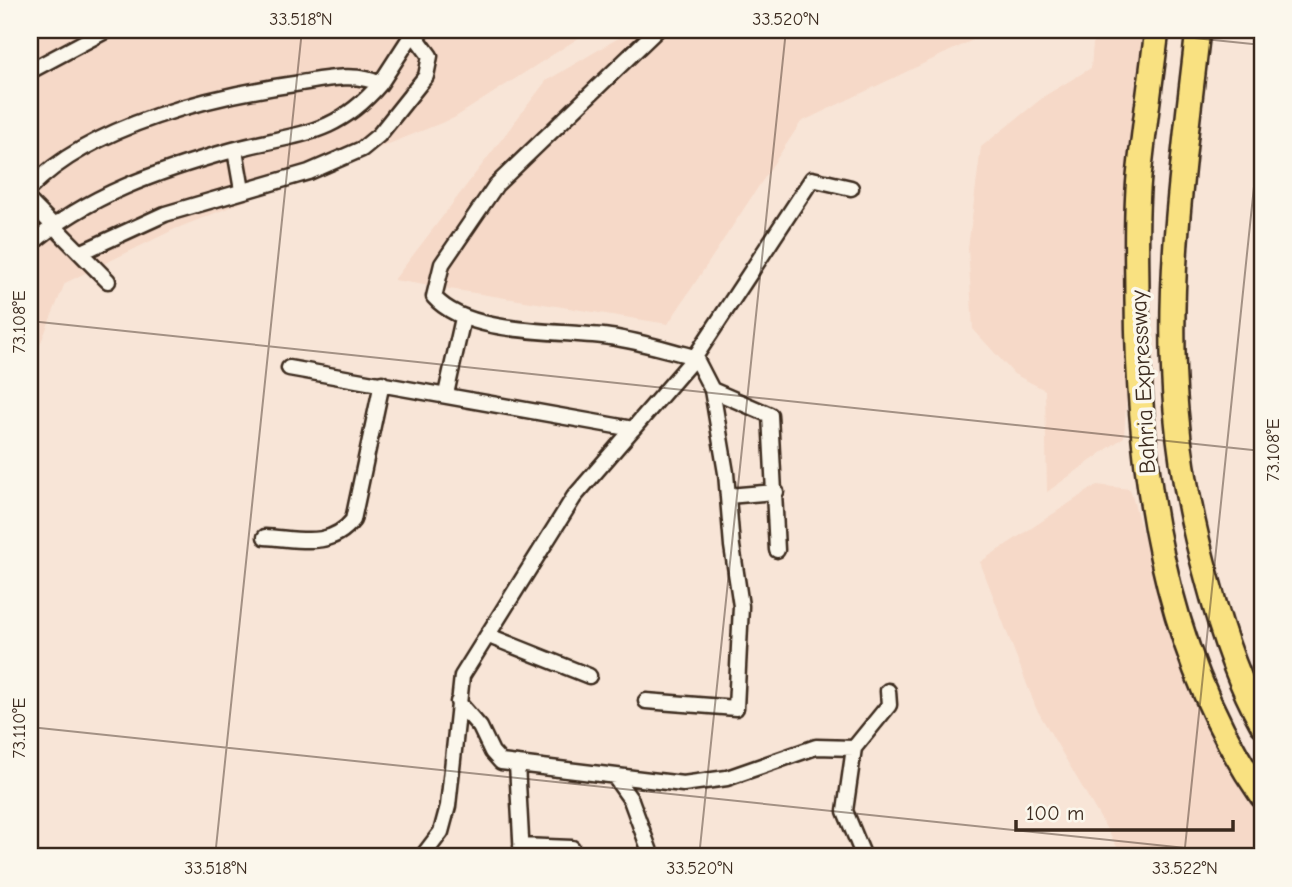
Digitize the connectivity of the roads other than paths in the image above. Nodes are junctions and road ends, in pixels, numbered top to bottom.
1 (107, 30) edge
2 (657, 30) edge
3 (1157, 30) edge
4 (1198, 30) edge
5 (414, 31) edge
6 (30, 71) edge
7 (380, 84) junction
8 (235, 150) junction
9 (30, 188) edge
10 (851, 188) dead end
11 (243, 190) junction
12 (30, 202) edge
13 (54, 225) junction
14 (30, 245) edge
15 (82, 252) junction
16 (108, 281) dead end
17 (463, 318) junction
18 (695, 357) junction
19 (289, 368) dead end
20 (382, 383) junction
21 (712, 390) junction
22 (446, 394) junction
23 (633, 429) junction
24 (776, 492) junction
25 (728, 496) junction
26 (265, 537) dead end
27 (777, 550) dead end
28 (489, 635) junction
29 (589, 676) dead end
30 (888, 691) dead end
31 (646, 701) dead end
32 (458, 702) junction
33 (1262, 724) edge
34 (854, 748) junction
35 (517, 764) junction
36 (614, 776) junction
37 (1262, 796) edge
38 (572, 848) dead end
39 (521, 852) edge
40 (422, 857) edge
41 (652, 857) edge
42 (864, 857) edge

1 - 6 street
2 - 17 street
3 - 37 main road, Bahria Expressway
4 - 33 main road, Bahria Expressway
5 - 7 street
5 - 11 street
7 - 8 street
7 - 9 street
8 - 11 street
8 - 13 street
10 - 18 street
11 - 15 street
12 - 13 street
13 - 14 street
13 - 15 street
15 - 16 street
17 - 18 street
17 - 22 street
18 - 21 street
18 - 23 street
19 - 20 street
20 - 22 street
20 - 26 street
21 - 24 street
21 - 25 street
22 - 23 street
23 - 28 street
24 - 25 street
24 - 27 street
25 - 31 street
28 - 29 street
28 - 32 street
30 - 34 street
32 - 35 street
32 - 40 street
34 - 36 street
34 - 42 street
35 - 36 street
35 - 39 street
36 - 41 street
38 - 39 street

